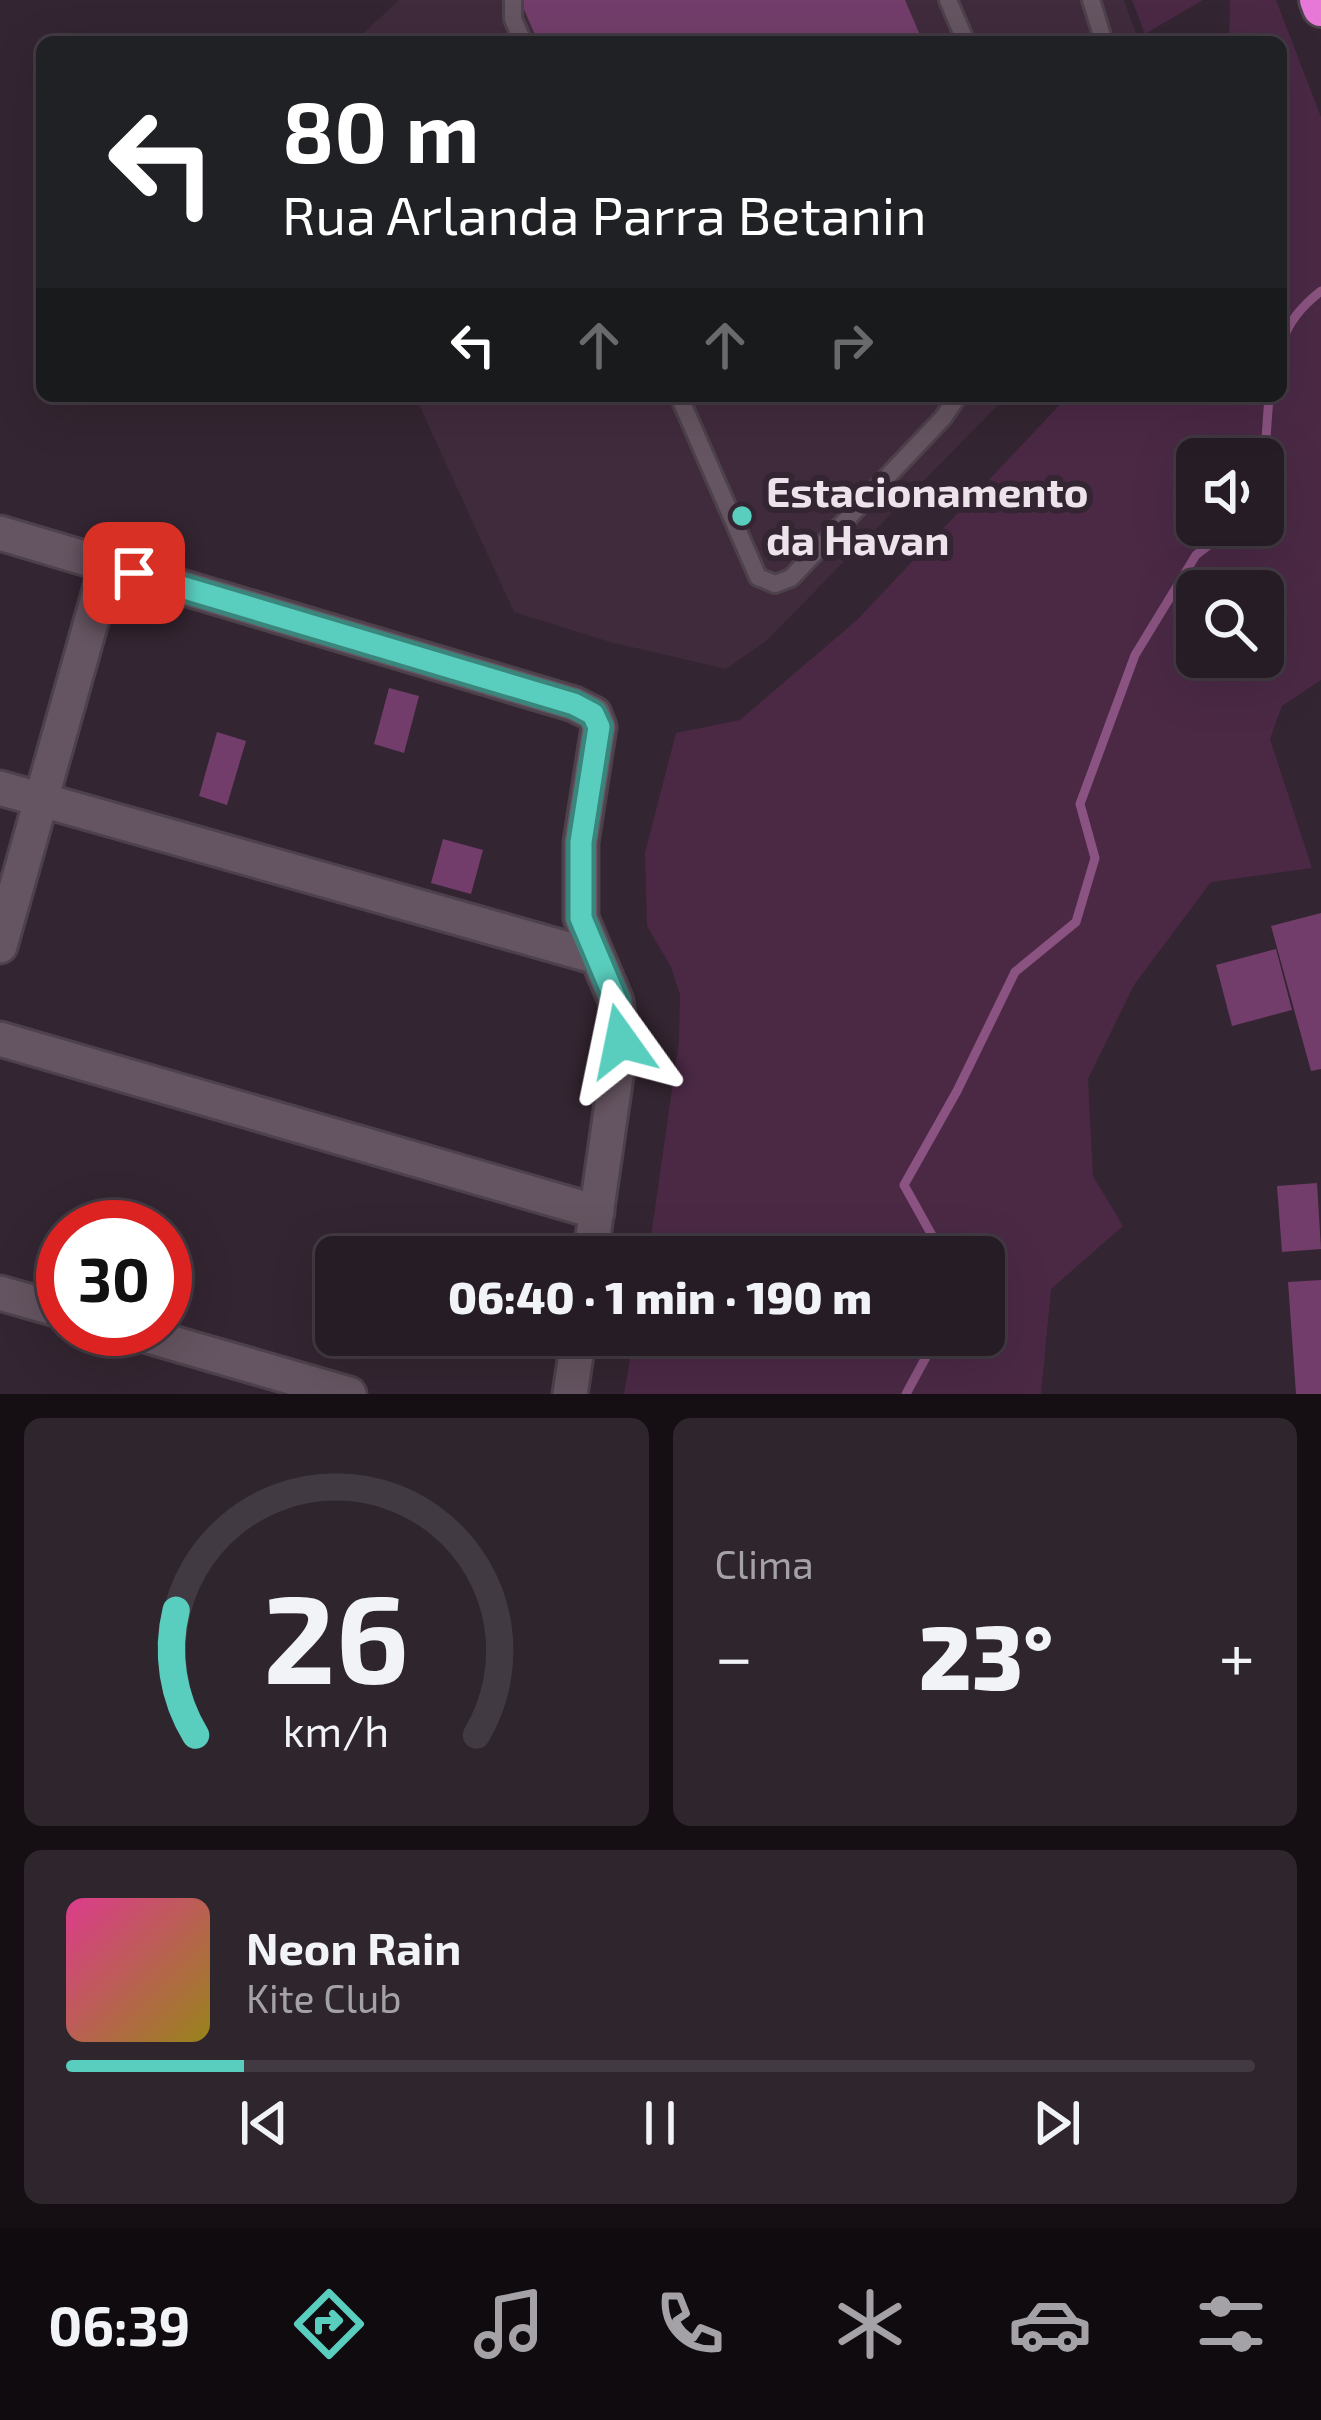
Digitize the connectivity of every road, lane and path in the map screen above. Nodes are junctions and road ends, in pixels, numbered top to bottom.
1 (948, 0) edge
2 (1090, 0) edge
3 (963, 36) edge
4 (1102, 36) edge
5 (682, 402) edge
6 (954, 402) edge
7 (0, 533) edge
8 (107, 565) junction
9 (0, 788) edge
10 (41, 800) junction
11 (0, 946) edge
12 (596, 957) junction
13 (0, 1039) edge
14 (597, 1212) junction
15 (593, 1236) edge
16 (0, 1293) edge
17 (36, 1303) edge
18 (192, 1349) edge
19 (575, 1356) edge
20 (349, 1394) edge
21 (570, 1394) edge

1 - 3 lane
2 - 4 lane
5 - 6 lane
7 - 8 street
8 - 10 street
8 - 12 street
9 - 10 street
10 - 11 street
10 - 12 street
12 - 14 street
13 - 14 street
14 - 15 street
16 - 17 street
18 - 20 street
19 - 21 street

